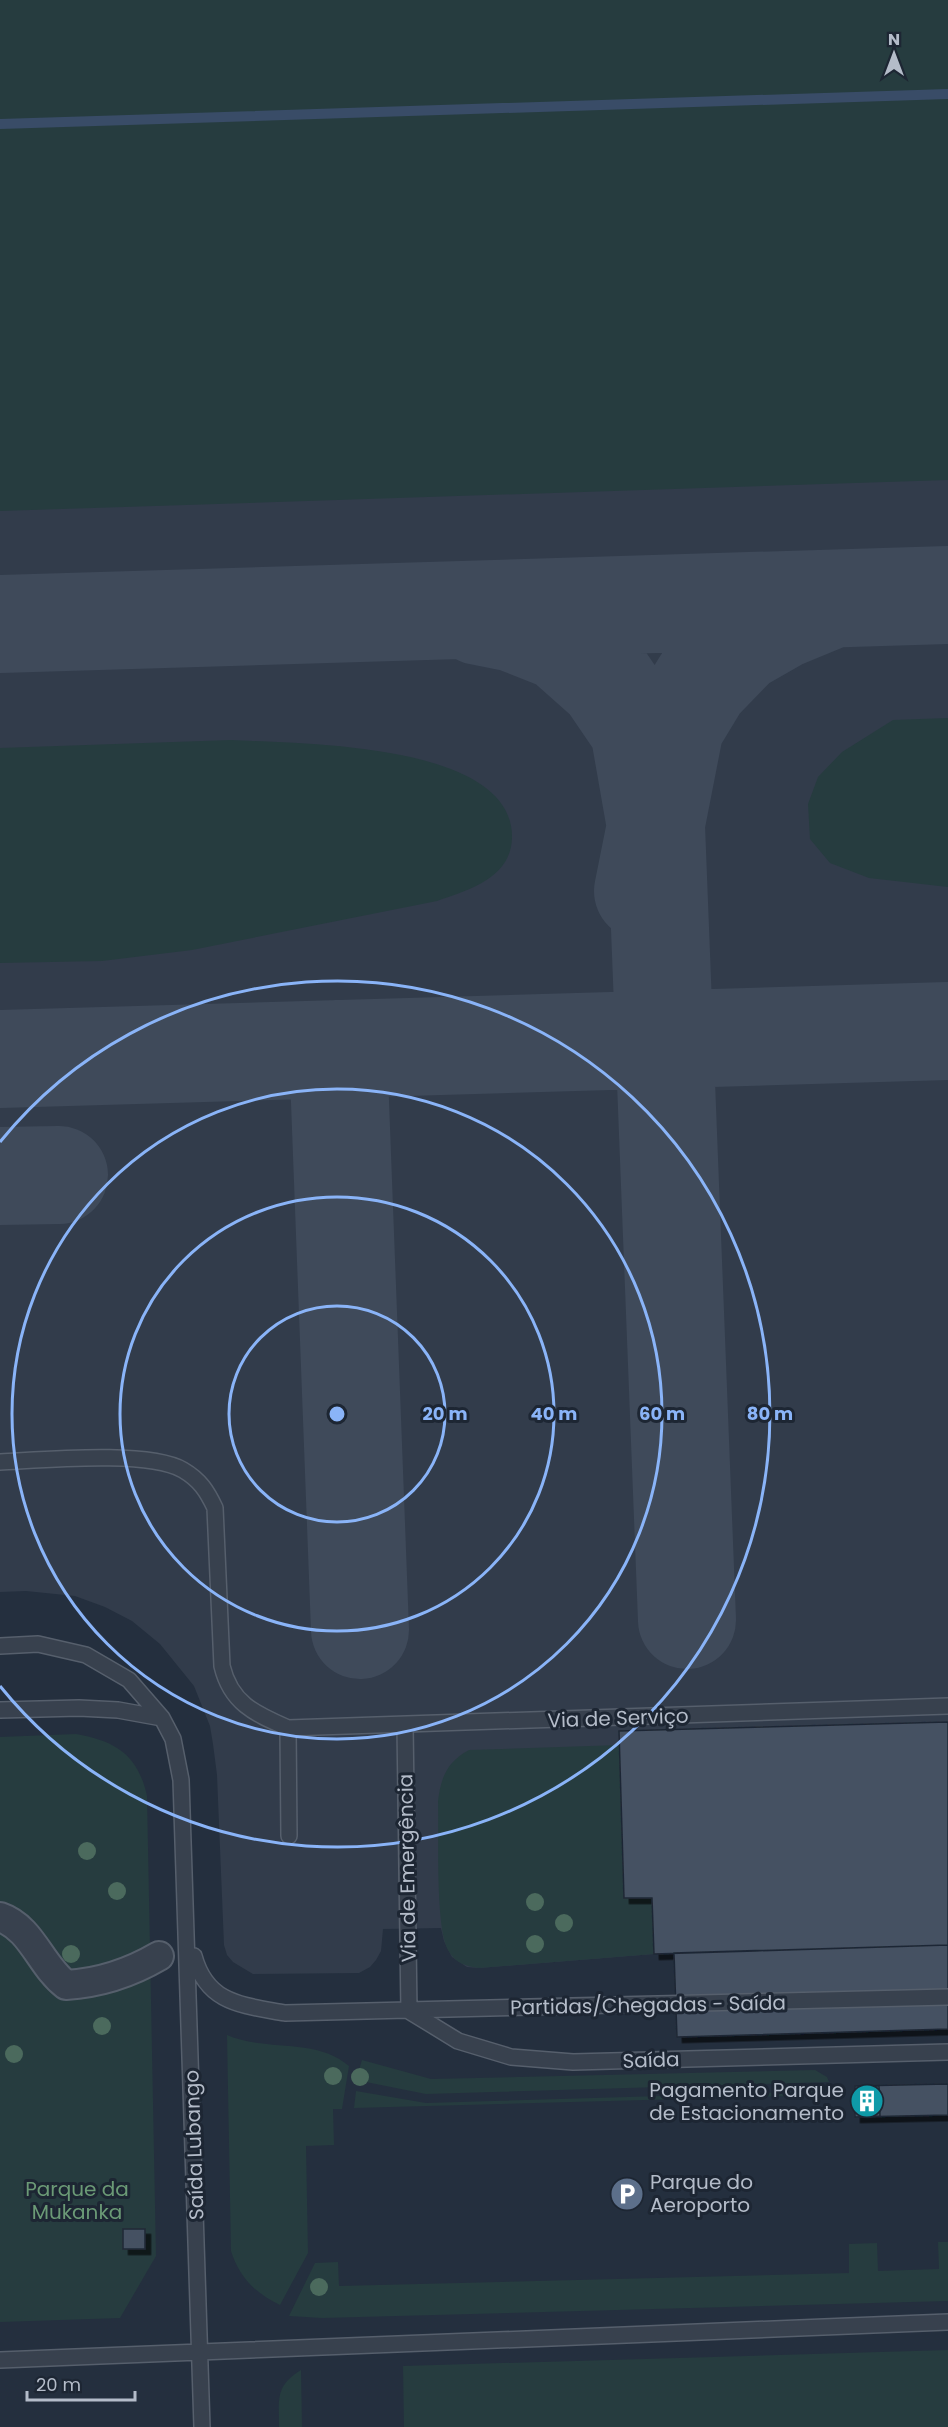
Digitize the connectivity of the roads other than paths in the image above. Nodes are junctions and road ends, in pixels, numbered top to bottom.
1 (0, 1462) edge
2 (0, 1646) edge
3 (948, 1706) edge
4 (0, 1710) edge
5 (162, 1718) junction
6 (405, 1725) junction
7 (288, 1728) junction
8 (289, 1836) dead end
9 (0, 1917) edge
10 (188, 1936) junction
11 (159, 1956) dead end
12 (948, 1998) edge
13 (409, 2011) junction
14 (348, 2012) joint
15 (948, 2052) edge
16 (948, 2322) edge
17 (200, 2354) junction
18 (0, 2360) edge
19 (202, 2427) edge

1 - 7 lane, Via de Serviço
2 - 5 lane, Saída Lubango
3 - 6 lane, Via de Serviço
4 - 5 lane
5 - 10 lane, Saída Lubango
6 - 7 lane, Via de Serviço
6 - 13 lane, Via de Emergência
7 - 8 lane
9 - 11 street
10 - 14 lane, Saída Lubango
10 - 17 lane, Saída Lubango
12 - 13 lane, Partidas/Chegadas - Saída
13 - 14 lane, Partidas/Chegadas - Saída
13 - 15 lane, Saída
16 - 17 lane
17 - 18 lane
17 - 19 lane, Saída Lubango

